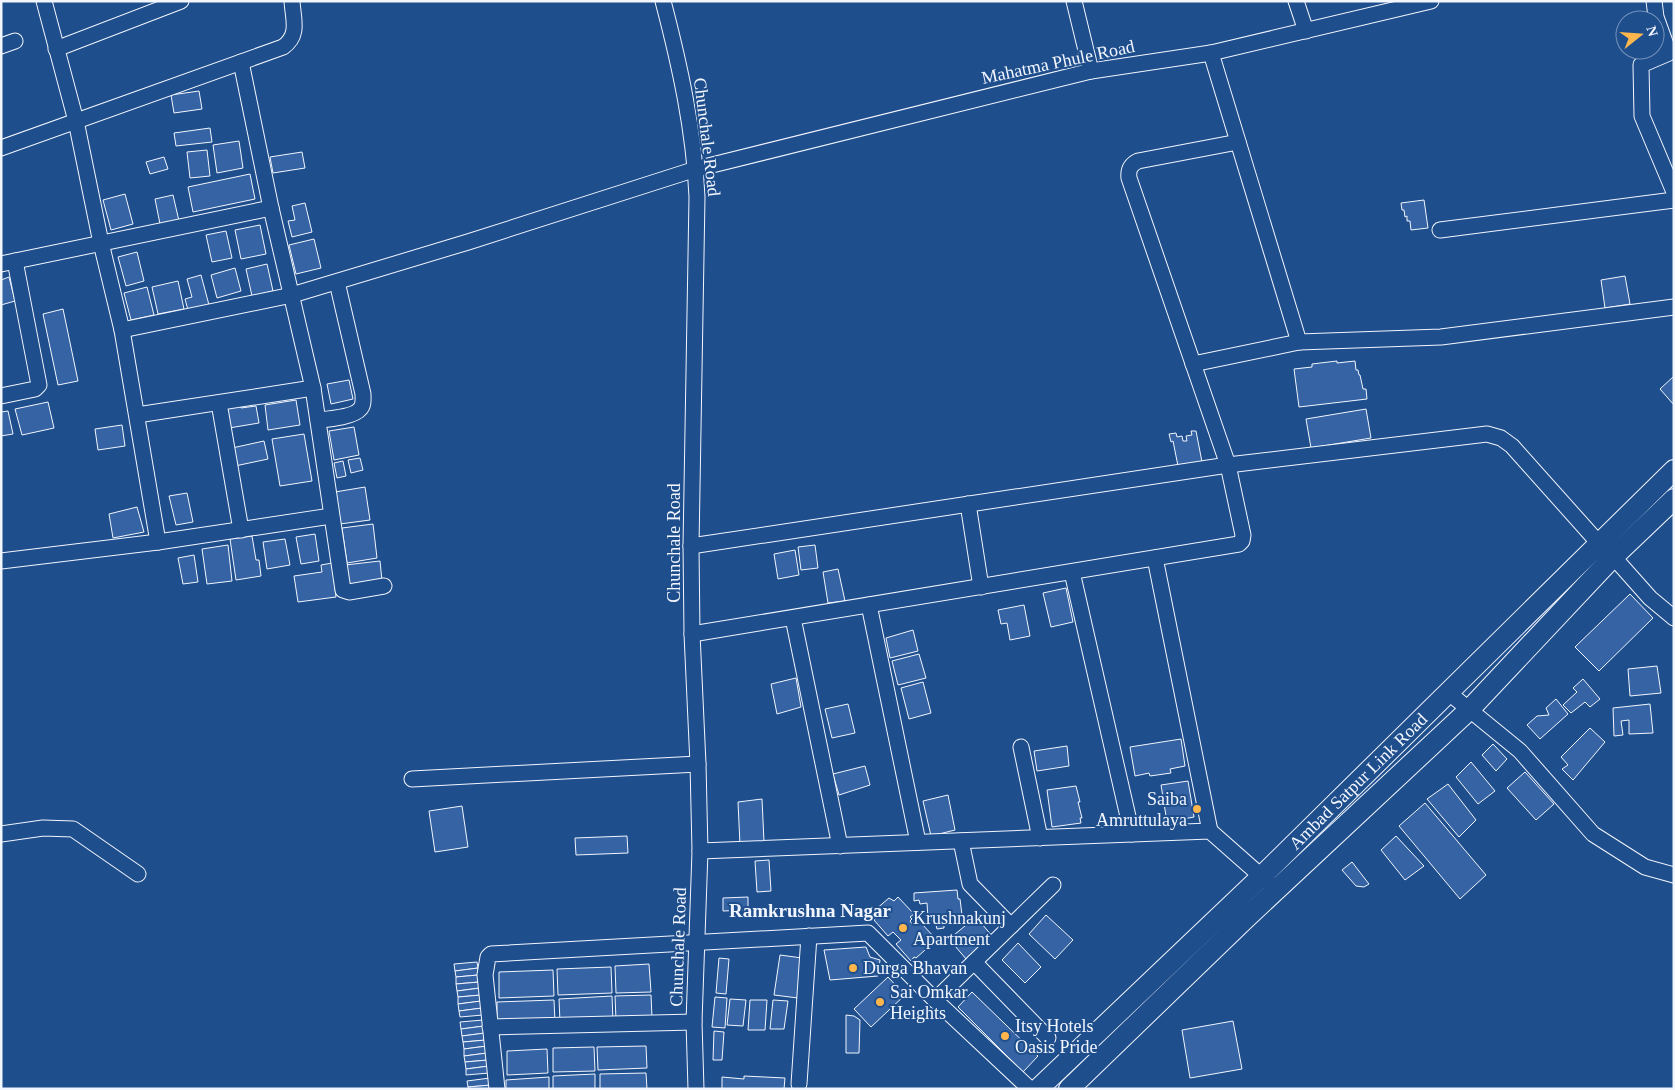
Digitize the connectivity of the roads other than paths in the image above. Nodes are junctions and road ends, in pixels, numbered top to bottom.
1 (44, 1) edge
2 (181, 1) edge
3 (292, 1) edge
4 (663, 1) edge
5 (1074, 1) edge
6 (1296, 1) edge
7 (1430, 1) edge
8 (1654, 1) edge
9 (1389, 6) edge
10 (1306, 31) junction
11 (56, 49) junction
12 (1212, 53) junction
13 (1672, 53) edge
14 (240, 62) junction
15 (1091, 71) junction
16 (76, 121) junction
17 (1238, 142) junction
18 (1, 148) edge
19 (696, 169) junction
20 (1674, 192) edge
21 (1674, 200) edge
22 (271, 208) junction
23 (1440, 230) dead end
24 (101, 243) junction
25 (8, 263) edge
26 (337, 282) junction
27 (292, 295) junction
28 (1674, 307) edge
29 (122, 330) junction
30 (1299, 342) junction
31 (1193, 364) junction
32 (313, 388) junction
33 (1, 396) edge
34 (219, 403) junction
35 (137, 415) junction
36 (318, 420) junction
37 (1228, 465) junction
38 (1674, 470) edge
39 (1674, 499) edge
40 (968, 504) junction
41 (331, 516) junction
42 (241, 530) junction
43 (158, 542) junction
44 (1598, 543) junction
45 (691, 546) junction
46 (1155, 558) junction
47 (1612, 558) junction
48 (1, 561) edge
49 (1072, 572) junction
50 (384, 586) dead end
51 (981, 587) junction
52 (869, 606) junction
53 (793, 618) junction
54 (1674, 618) edge
55 (692, 634) junction
56 (1449, 693) junction
57 (1469, 710) junction
58 (1021, 747) dead end
59 (698, 764) junction
60 (412, 779) dead end
61 (1210, 831) junction
62 (1, 834) edge
63 (1132, 834) junction
64 (1040, 838) junction
65 (961, 841) junction
66 (918, 842) junction
67 (840, 846) junction
68 (700, 851) junction
69 (138, 874) dead end
70 (1674, 875) edge
71 (1262, 876) junction
72 (1053, 884) dead end
73 (1276, 890) junction
74 (1011, 926) junction
75 (809, 936) junction
76 (696, 942) junction
77 (974, 962) junction
78 (935, 1000) junction
79 (694, 1022) junction
80 (490, 1026) junction
81 (1048, 1038) dead end
82 (799, 1084) dead end
83 (497, 1089) edge
84 (696, 1089) edge
85 (1030, 1089) edge
86 (1038, 1089) edge
87 (1069, 1089) edge

1 - 11 street
2 - 11 street
3 - 14 street
4 - 19 street, Chunchale Road
5 - 15 street
6 - 10 street
7 - 9 street, Mahatma Phule Road
8 - 13 street
9 - 10 street, Mahatma Phule Road
10 - 12 street, Mahatma Phule Road
11 - 16 street
12 - 15 street, Mahatma Phule Road
12 - 17 street
13 - 20 street
14 - 16 street
14 - 22 street
15 - 19 street, Mahatma Phule Road
16 - 18 street
16 - 24 street
17 - 30 street
17 - 31 street
19 - 26 street, Mahatma Phule Road
19 - 45 street, Chunchale Road
21 - 23 street
22 - 24 street
22 - 27 street
24 - 25 street
24 - 29 street
25 - 33 street
26 - 27 street, Mahatma Phule Road
26 - 36 street
27 - 29 street, Mahatma Phule Road
27 - 32 street
28 - 30 street
29 - 35 street
30 - 31 street
31 - 37 street
32 - 34 street
32 - 36 street
34 - 35 street
34 - 42 street
35 - 43 street
36 - 41 street
37 - 40 street
37 - 44 street
37 - 46 street
38 - 44 main road, Ambad Satpur Link Road
39 - 47 main road, Ambad Satpur Link Road
40 - 45 street
40 - 51 street
41 - 42 street
41 - 50 street
42 - 43 street
43 - 48 street
44 - 47 street
44 - 56 main road, Ambad Satpur Link Road
45 - 55 street, Chunchale Road
46 - 49 street
46 - 61 street
47 - 54 street
47 - 57 main road, Ambad Satpur Link Road
49 - 51 street
49 - 63 street
51 - 52 street
52 - 53 street
52 - 66 street
53 - 55 street
53 - 67 street
55 - 59 street, Chunchale Road
56 - 57 street
56 - 71 main road, Ambad Satpur Link Road
57 - 70 street
57 - 73 main road, Ambad Satpur Link Road
58 - 64 street
59 - 60 street
59 - 68 street, Chunchale Road
61 - 63 street
61 - 71 street
62 - 69 street
63 - 64 street
64 - 65 street
65 - 66 street
65 - 74 street
66 - 67 street
67 - 68 street
68 - 76 street, Chunchale Road
71 - 73 street
71 - 86 main road, Ambad Satpur Link Road
72 - 74 street
73 - 87 main road, Ambad Satpur Link Road
74 - 77 street
75 - 76 street
75 - 78 street
75 - 82 street
76 - 79 street, Chunchale Road
76 - 80 street
77 - 78 street
77 - 81 street
78 - 85 street
79 - 80 street
79 - 84 street, Chunchale Road
80 - 83 street

